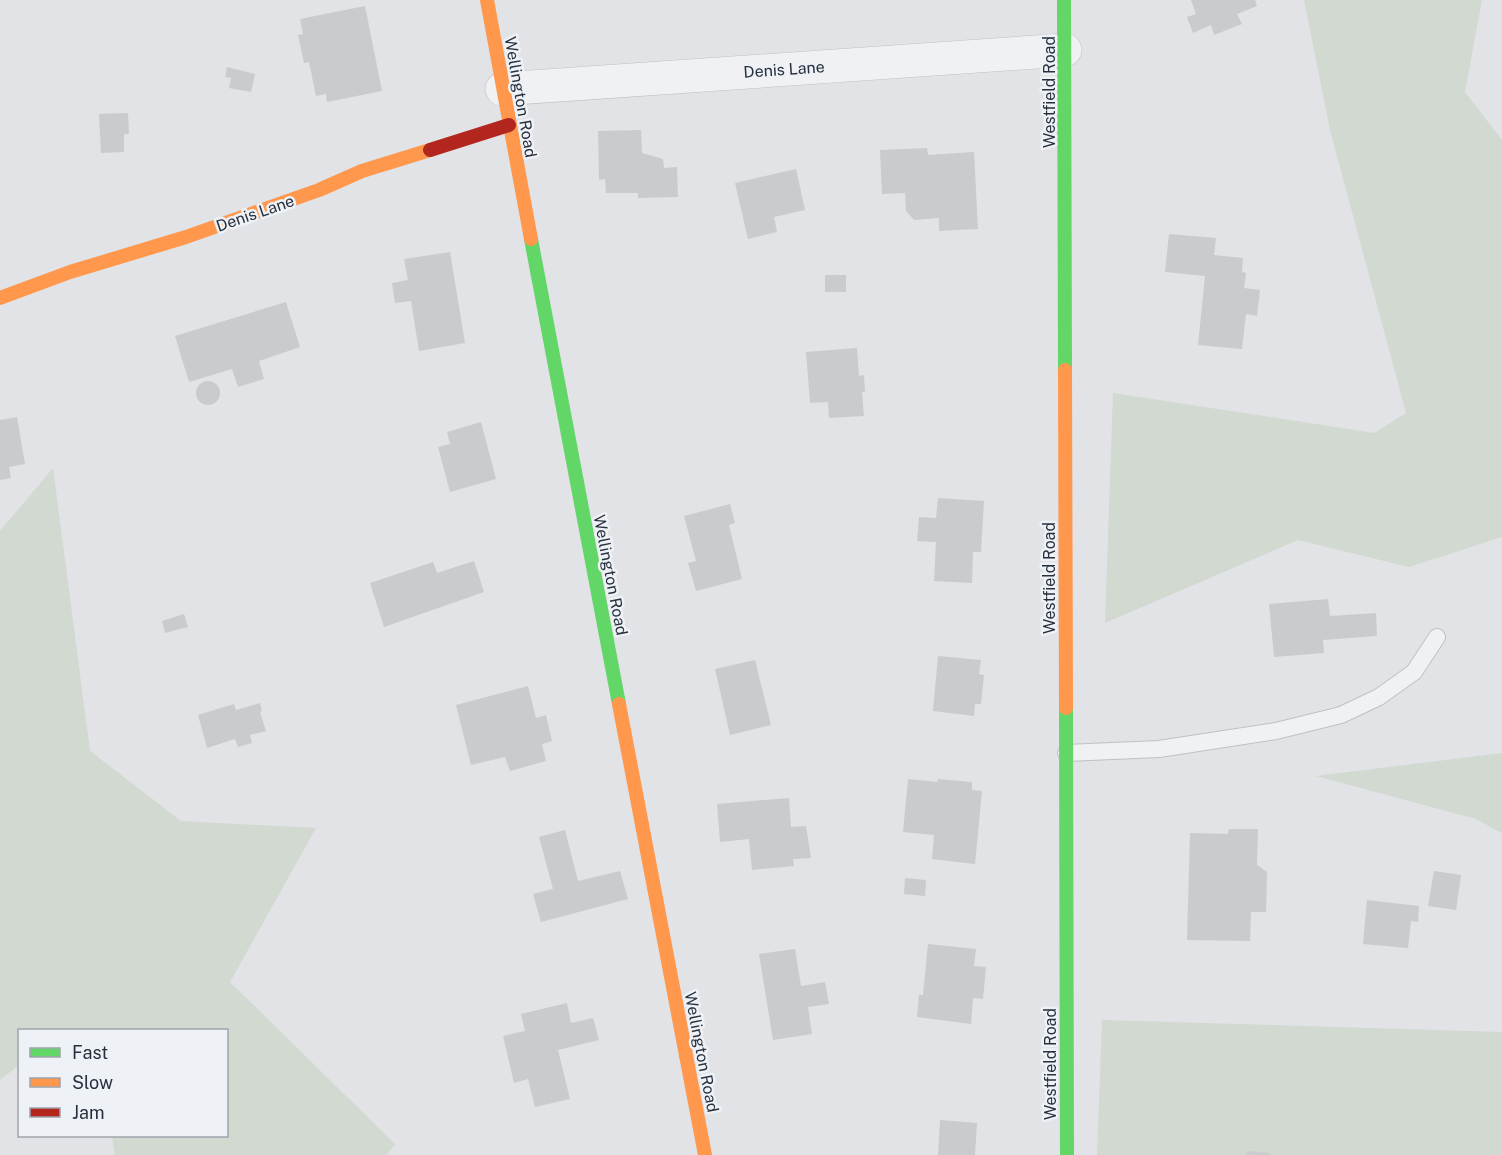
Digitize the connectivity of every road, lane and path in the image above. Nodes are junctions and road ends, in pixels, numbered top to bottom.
1 (487, 0) edge
2 (1064, 0) edge
3 (1065, 50) junction
4 (502, 89) junction
5 (509, 125) junction
6 (0, 297) edge
7 (1437, 637) dead end
8 (1066, 753) junction
9 (705, 1155) edge
10 (1067, 1155) edge

1 - 4 street, Wellington Road
2 - 3 street, Westfield Road
3 - 4 street, Denis Lane
3 - 8 street, Westfield Road
4 - 5 street, Wellington Road
5 - 6 street, Denis Lane
5 - 9 street, Wellington Road
7 - 8 lane
8 - 10 street, Westfield Road

